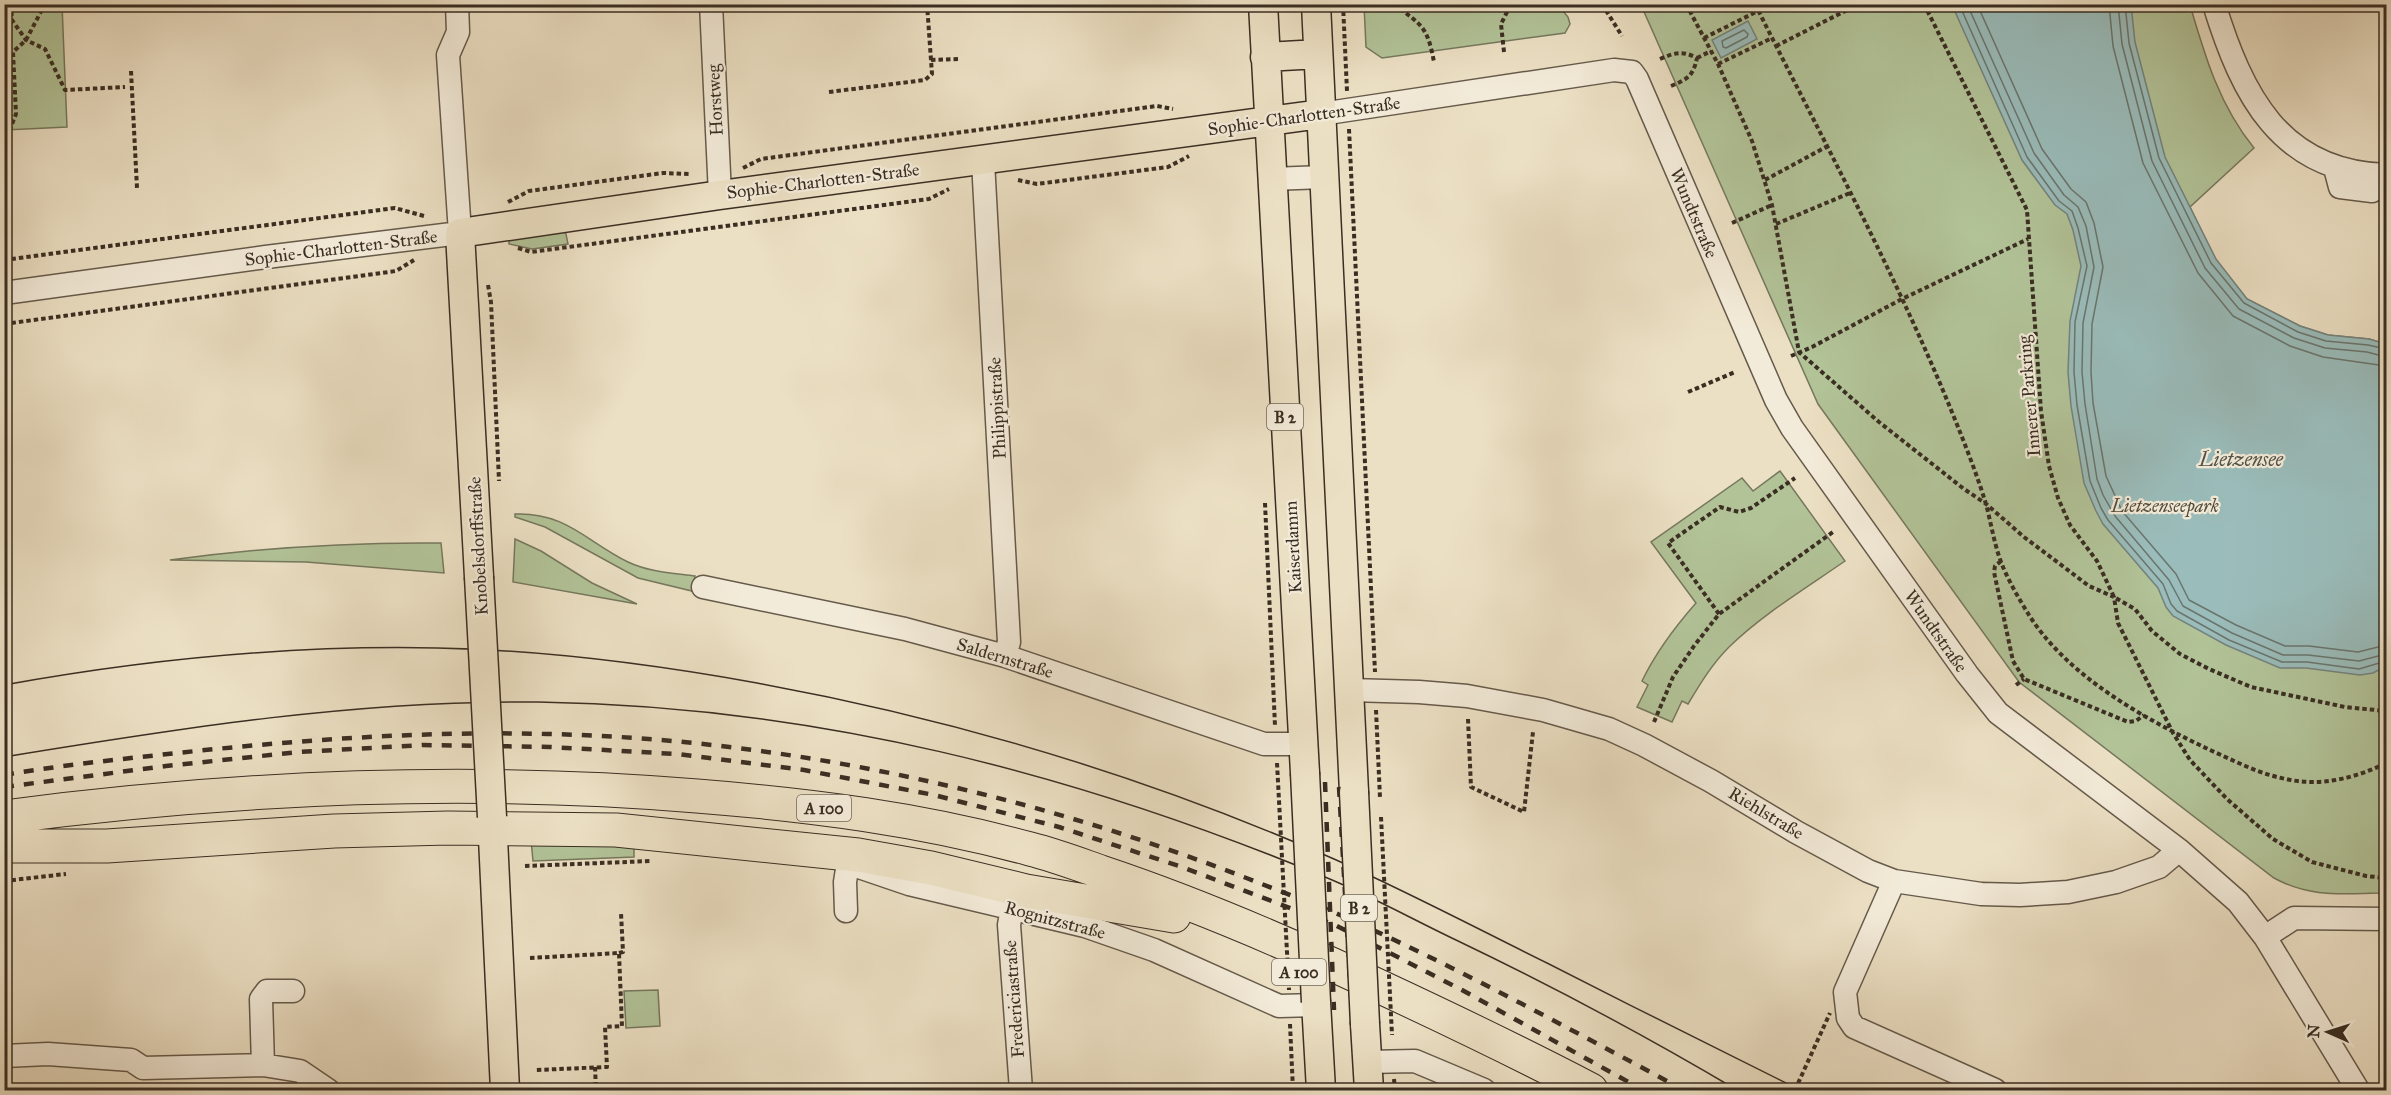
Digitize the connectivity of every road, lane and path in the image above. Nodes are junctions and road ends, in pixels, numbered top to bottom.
1 (11, 4) edge
2 (45, 4) edge
3 (457, 4) edge
4 (711, 4) edge
5 (944, 4) edge
6 (1263, 4) edge
7 (1316, 4) edge
8 (1343, 4) edge
9 (1394, 4) edge
10 (1511, 4) edge
11 (1602, 4) edge
12 (1686, 4) edge
13 (1755, 4) edge
14 (1859, 4) edge
15 (1924, 4) edge
16 (2214, 4) edge
17 (927, 5) edge
18 (1758, 11) junction
19 (1622, 36) dead end
20 (1704, 38) junction
21 (1772, 38) junction
22 (26, 40) junction
23 (1776, 46) junction
24 (1711, 51) junction
25 (1504, 52) dead end
26 (1318, 54) junction
27 (1265, 57) junction
28 (1697, 58) junction
29 (961, 59) dead end
30 (1660, 59) dead end
31 (931, 60) junction
32 (1434, 62) dead end
33 (1718, 64) junction
34 (131, 71) dead end
35 (1347, 74) dead end
36 (1637, 79) joint
37 (1671, 86) dead end
38 (125, 87) dead end
39 (829, 92) dead end
40 (1179, 110) dead end
41 (1321, 114) junction
42 (1268, 121) junction
43 (5, 139) edge
44 (1350, 146) dead end
45 (1826, 147) junction
46 (1195, 153) dead end
47 (7, 160) dead end
48 (983, 160) junction
49 (694, 174) dead end
50 (2385, 175) edge
51 (1324, 177) junction
52 (1011, 178) dead end
53 (1271, 179) junction
54 (1765, 180) junction
55 (727, 183) junction
56 (958, 185) dead end
57 (137, 188) dead end
58 (1850, 193) junction
59 (503, 204) dead end
60 (1772, 205) junction
61 (428, 215) dead end
62 (1732, 223) dead end
63 (1776, 224) junction
64 (460, 233) junction
65 (2028, 239) junction
66 (513, 247) dead end
67 (421, 255) dead end
68 (4, 260) edge
69 (488, 282) dead end
70 (4, 293) edge
71 (1902, 299) junction
72 (4, 324) edge
73 (1799, 352) junction
74 (1791, 356) dead end
75 (1735, 372) dead end
76 (1688, 392) dead end
77 (1795, 478) dead end
78 (499, 489) dead end
79 (1985, 503) junction
80 (1833, 532) dead end
81 (2001, 561) junction
82 (703, 587) dead end
83 (2114, 597) junction
84 (1719, 614) junction
85 (1005, 656) junction
86 (1374, 663) dead end
87 (2024, 679) junction
88 (2016, 685) dead end
89 (1350, 690) junction
90 (2386, 711) edge
91 (2144, 715) junction
92 (1468, 719) dead end
93 (1654, 722) dead end
94 (1377, 727) dead end
95 (1533, 732) dead end
96 (2173, 733) junction
97 (1302, 744) junction
98 (1277, 763) dead end
99 (2386, 763) edge
100 (1380, 802) dead end
101 (1381, 814) dead end
102 (4, 817) edge
103 (492, 823) junction
104 (4, 837) edge
105 (4, 846) edge
106 (2179, 850) junction
107 (787, 859) dead end
108 (661, 861) dead end
109 (849, 863) junction
110 (525, 866) dead end
111 (2386, 878) edge
112 (1894, 881) junction
113 (1012, 908) junction
114 (846, 911) dead end
115 (621, 913) dead end
116 (1174, 916) junction
117 (2386, 919) edge
118 (2265, 937) junction
119 (619, 953) junction
120 (530, 958) dead end
121 (1289, 990) dead end
122 (293, 991) dead end
123 (1316, 1004) junction
124 (1839, 1016) junction
125 (1392, 1035) dead end
126 (1291, 1042) dead end
127 (4, 1056) edge
128 (1367, 1062) junction
129 (263, 1065) junction
130 (595, 1067) junction
131 (536, 1070) dead end
132 (328, 1090) edge
133 (505, 1090) edge
134 (596, 1090) edge
135 (1021, 1090) edge
136 (1293, 1090) edge
137 (1321, 1090) edge
138 (1369, 1090) edge
139 (1484, 1090) edge
140 (1546, 1090) edge
141 (1591, 1090) edge
142 (1794, 1090) edge
143 (1995, 1090) edge
144 (2358, 1090) edge

1 - 22 path
2 - 22 path
3 - 64 street, Knobelsdorffstraße
4 - 55 street, Horstweg
5 - 17 path
6 - 27 main road, Kaiserdamm / B 2
7 - 26 main road, B 2
8 - 35 path
9 - 32 path
10 - 25 path
11 - 19 path
12 - 20 path
13 - 18 path
14 - 23 path
15 - 65 path, Innerer Parkring
16 - 50 street
17 - 31 path
18 - 20 path
18 - 21 path
20 - 24 path
21 - 23 path
21 - 33 path
22 - 38 path
22 - 43 path
23 - 45 path
24 - 28 path
24 - 33 path
26 - 27 main road
26 - 41 main road, B 2
27 - 42 main road, Kaiserdamm / B 2
28 - 30 path
28 - 37 path
29 - 31 path
31 - 39 path
33 - 54 path
34 - 57 path
36 - 41 street, Sophie-Charlotten-Straße
36 - 106 street, Wundtstraße
40 - 55 path
41 - 42 main road, Sophie-Charlotten-Straße
41 - 51 main road, B 2
42 - 48 main road, Sophie-Charlotten-Straße
42 - 53 main road, Kaiserdamm / B 2
43 - 47 path
44 - 86 path
45 - 54 path
45 - 58 path
46 - 52 path
48 - 55 main road, Sophie-Charlotten-Straße
48 - 85 street, Philippistraße
49 - 59 path
51 - 53 street
51 - 89 main road, B 2
53 - 97 main road, Kaiserdamm / B 2
54 - 60 path
55 - 64 main road, Sophie-Charlotten-Straße
56 - 66 path
58 - 63 path
58 - 71 path
60 - 62 path
60 - 63 path
61 - 68 path
63 - 73 path
64 - 70 street, Sophie-Charlotten-Straße
64 - 103 main road, Knobelsdorffstraße, bridge
65 - 71 path
65 - 83 path, Innerer Parkring
67 - 72 path
69 - 78 path
71 - 73 path
71 - 79 path
73 - 74 path
73 - 79 path
75 - 76 path
77 - 84 path
79 - 81 path
79 - 83 path
80 - 84 path
81 - 87 path
81 - 91 path
82 - 85 street, Saldernstraße
83 - 90 path
83 - 96 path, Innerer Parkring
84 - 93 path
85 - 97 street, Saldernstraße
87 - 88 path
87 - 91 path
89 - 112 street, Riehlstraße
89 - 128 main road, B 2, bridge
91 - 96 path
92 - 95 path
94 - 100 path
96 - 99 path
96 - 111 path, Innerer Parkring
97 - 123 main road, Kaiserdamm / B 2, bridge
98 - 121 path, bridge
101 - 125 path, bridge
102 - 141 highway, A 100
103 - 105 highway
103 - 116 highway
103 - 133 main road, Knobelsdorffstraße
104 - 116 highway, A 100
106 - 112 street, Riehlstraße
106 - 118 street, Wundtstraße
107 - 109 street, Rognitzstraße
108 - 110 path
109 - 113 street, Rognitzstraße
109 - 114 street
112 - 124 street
113 - 123 street, Rognitzstraße
113 - 135 street, Fredericiastraße
115 - 119 path
116 - 140 highway, A 100
117 - 118 street
118 - 144 street, Wundtstraße
119 - 120 path
119 - 130 path
122 - 129 street
123 - 137 main road, Kaiserdamm / B 2
124 - 142 path, bridge
124 - 143 street
126 - 136 path
127 - 129 street
128 - 138 main road, B 2
128 - 139 street
129 - 132 street
130 - 131 path
130 - 134 path

